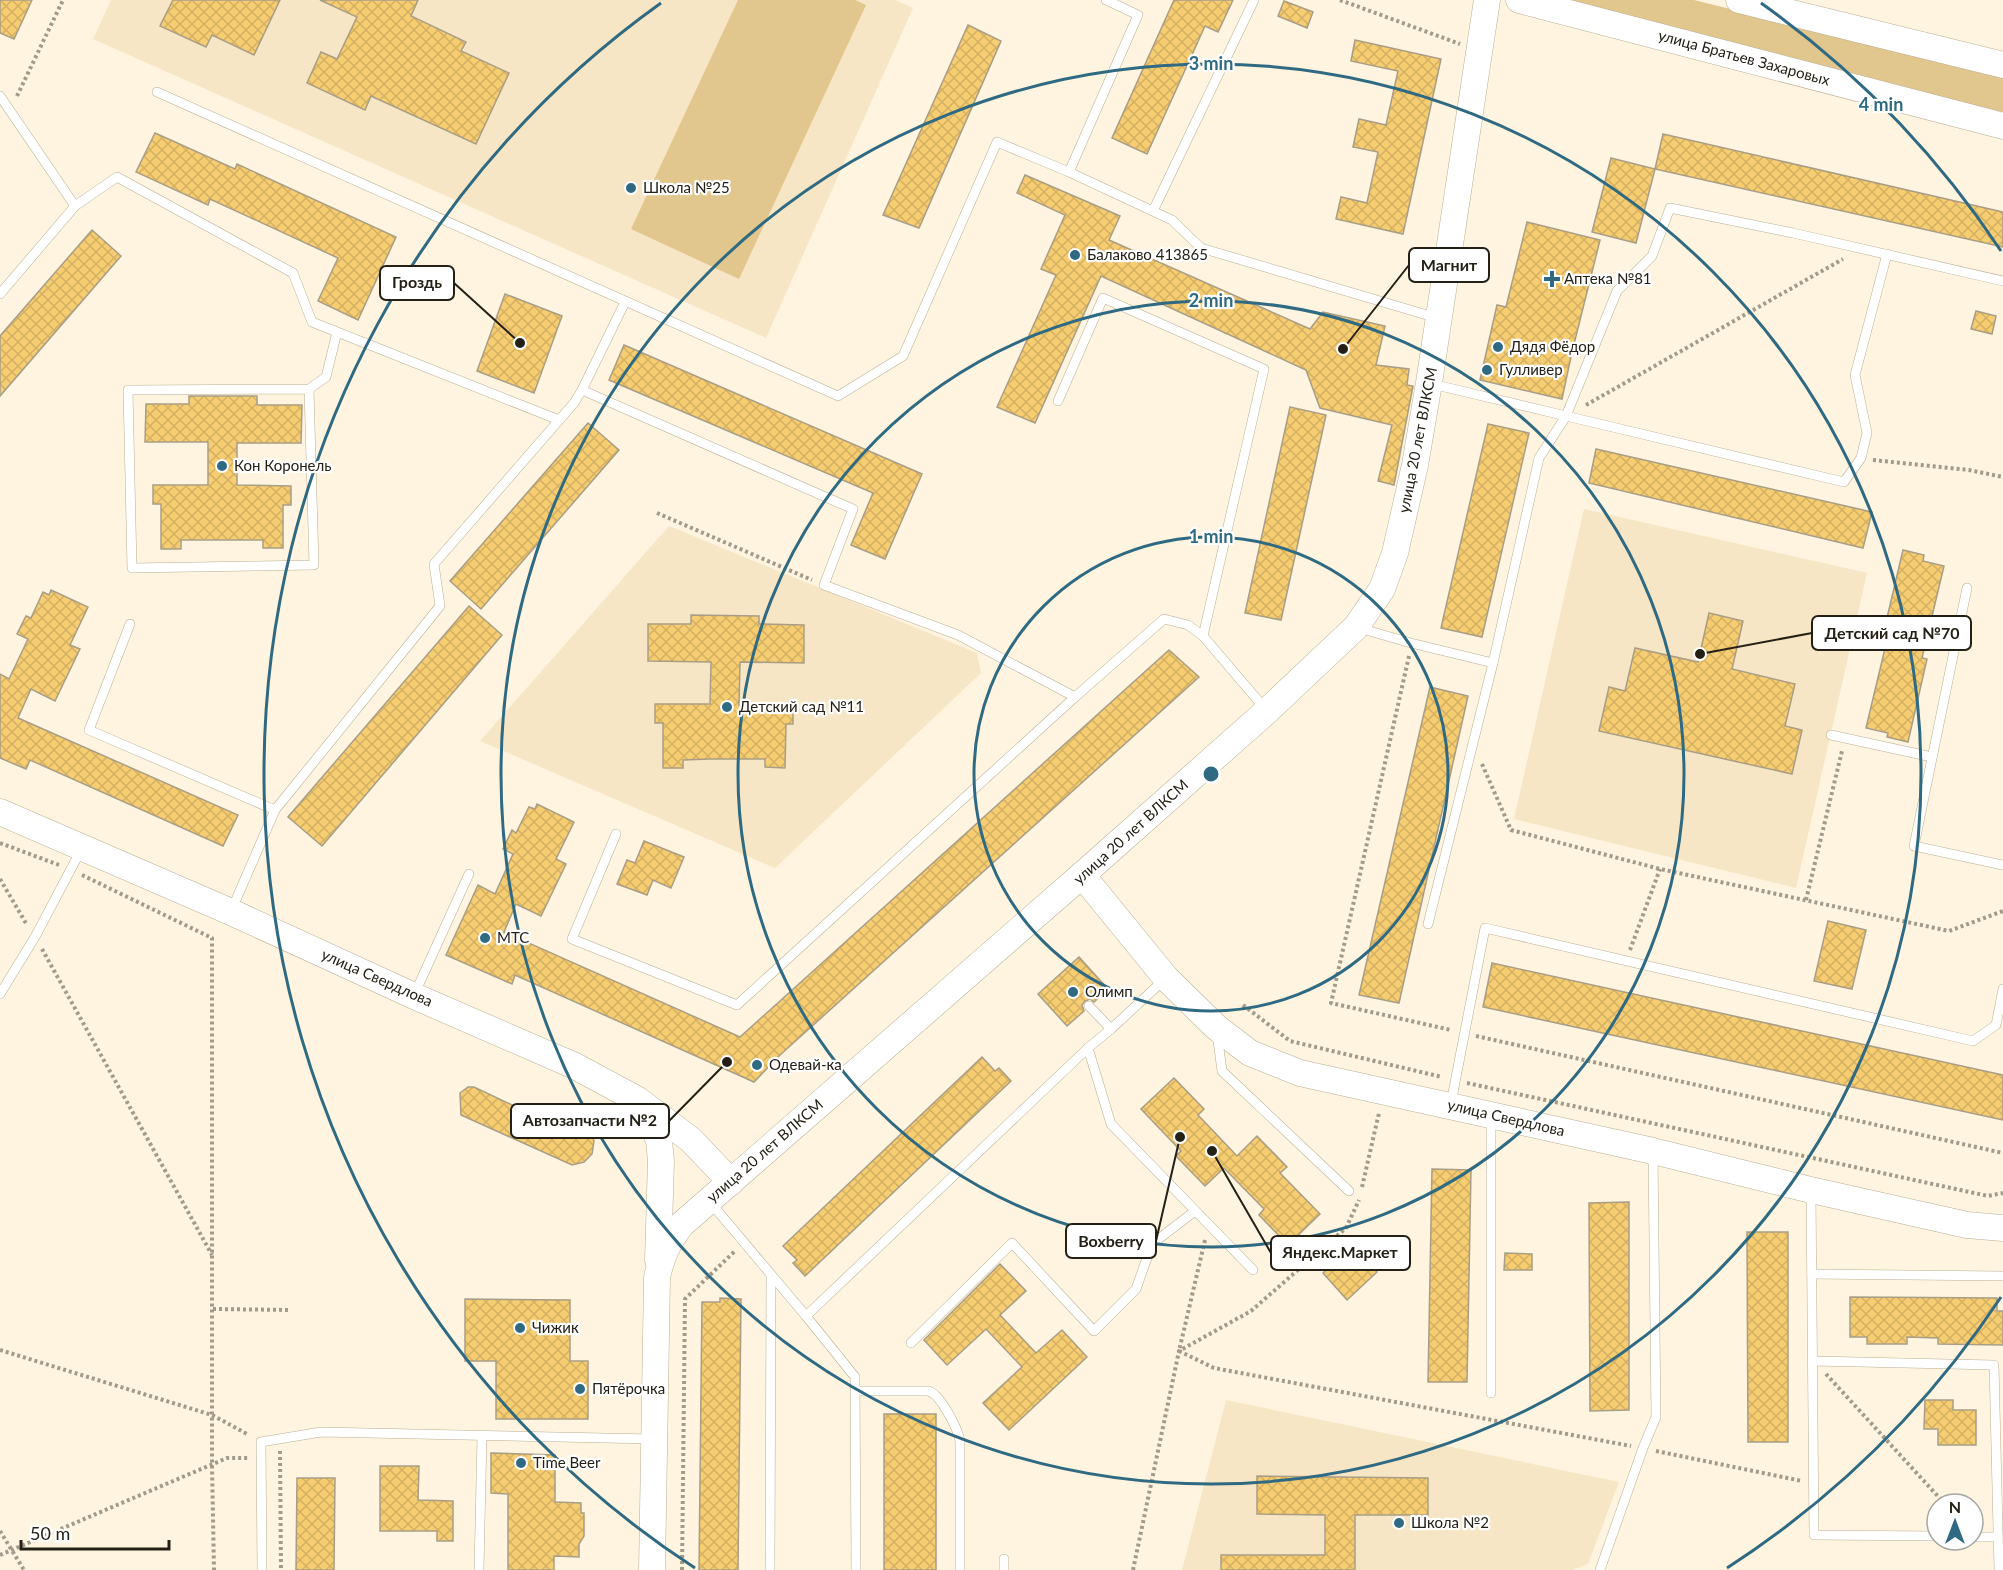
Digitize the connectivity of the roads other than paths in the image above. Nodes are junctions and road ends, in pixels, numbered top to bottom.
1 (1106, 0) edge
2 (1254, 0) edge
3 (1487, 0) edge
4 (1519, 0) edge
5 (1739, 0) edge
6 (2003, 65) edge
7 (157, 92) dead end
8 (0, 96) edge
9 (2003, 126) edge
10 (1069, 172) junction
11 (75, 206) junction
12 (1153, 211) junction
13 (1887, 254) junction
14 (2003, 281) edge
15 (0, 294) edge
16 (625, 302) junction
17 (1438, 318) junction
18 (338, 332) junction
19 (1429, 383) junction
20 (309, 389) junction
21 (582, 390) junction
22 (1058, 401) dead end
23 (1566, 416) junction
24 (559, 420) junction
25 (1967, 588) dead end
26 (130, 624) dead end
27 (1356, 627) junction
28 (1203, 636) junction
29 (1493, 663) junction
30 (1075, 697) junction
31 (1267, 711) junction
32 (1831, 735) dead end
33 (1932, 757) junction
34 (275, 810) junction
35 (0, 812) edge
36 (616, 834) dead end
37 (76, 859) junction
38 (2003, 865) edge
39 (469, 874) dead end
40 (1082, 875) junction
41 (231, 912) junction
42 (1428, 924) dead end
43 (1166, 978) junction
44 (2003, 989) edge
45 (0, 994) edge
46 (414, 996) junction
47 (1089, 1006) dead end
48 (1216, 1028) junction
49 (1112, 1029) junction
50 (1088, 1048) junction
51 (638, 1100) junction
52 (1451, 1106) junction
53 (1491, 1115) junction
54 (1653, 1151) junction
55 (731, 1182) junction
56 (1811, 1190) junction
57 (1349, 1191) dead end
58 (709, 1200) junction
59 (1195, 1211) junction
60 (2003, 1228) edge
61 (1253, 1270) dead end
62 (1812, 1274) junction
63 (771, 1275) junction
64 (2003, 1276) edge
65 (657, 1278) junction
66 (806, 1316) junction
67 (910, 1343) dead end
68 (1813, 1360) junction
69 (856, 1391) junction
70 (1491, 1393) dead end
71 (482, 1435) junction
72 (654, 1438) junction
73 (1925, 1536) edge
74 (1985, 1537) edge
75 (1998, 1537) junction
76 (1004, 1559) dead end
77 (262, 1570) edge
78 (479, 1570) edge
79 (652, 1570) edge
80 (770, 1570) edge
81 (856, 1570) edge
82 (960, 1570) edge
83 (1004, 1570) edge
84 (1600, 1570) edge
85 (1999, 1570) edge

1 - 10 lane
2 - 12 lane
3 - 17 street, улица 20 лет ВЛКСМ
4 - 9 street, улица Братьев Захаровых
5 - 6 street
7 - 16 lane
8 - 11 lane
10 - 12 lane
10 - 16 lane
11 - 15 lane
11 - 18 lane
12 - 17 lane
13 - 14 lane
13 - 23 lane
13 - 23 lane
16 - 21 lane
17 - 19 street, улица 20 лет ВЛКСМ
18 - 20 lane
18 - 24 lane
19 - 23 lane
19 - 27 street, улица 20 лет ВЛКСМ
20 - 20 lane
21 - 24 lane
21 - 30 lane
22 - 28 lane
23 - 29 lane
24 - 34 lane
25 - 33 lane
26 - 34 lane
27 - 29 lane
27 - 31 street, улица 20 лет ВЛКСМ
28 - 30 lane
28 - 31 lane
29 - 42 lane
30 - 36 lane
31 - 40 street, улица 20 лет ВЛКСМ
32 - 33 lane
33 - 38 lane
34 - 41 lane
35 - 37 street, улица Свердлова
37 - 41 street, улица Свердлова
37 - 45 lane
39 - 46 lane
40 - 43 street, улица Свердлова
40 - 55 street, улица 20 лет ВЛКСМ
41 - 46 street, улица Свердлова
43 - 48 street, улица Свердлова
43 - 49 lane
44 - 52 lane
46 - 51 street, улица Свердлова
47 - 49 lane
48 - 52 street, улица Свердлова
48 - 57 lane
49 - 50 lane
50 - 59 lane
50 - 66 lane
51 - 55 street, улица Свердлова
51 - 65 street
52 - 53 street, улица Свердлова
53 - 54 street, улица Свердлова
53 - 70 lane
54 - 56 street, улица Свердлова
54 - 84 lane
55 - 58 street, улица 20 лет ВЛКСМ
56 - 60 street, улица Свердлова
56 - 62 lane
58 - 63 lane
58 - 65 street, улица 20 лет ВЛКСМ
59 - 61 lane
59 - 67 lane
62 - 64 lane
62 - 68 lane
63 - 66 lane
63 - 80 lane
65 - 72 street, улица 20 лет ВЛКСМ
66 - 69 lane
68 - 73 lane
68 - 75 lane
69 - 81 lane
69 - 82 lane
71 - 72 lane
71 - 77 lane
71 - 78 lane
72 - 79 street, улица 20 лет ВЛКСМ
74 - 75 lane
75 - 85 lane
76 - 83 lane

